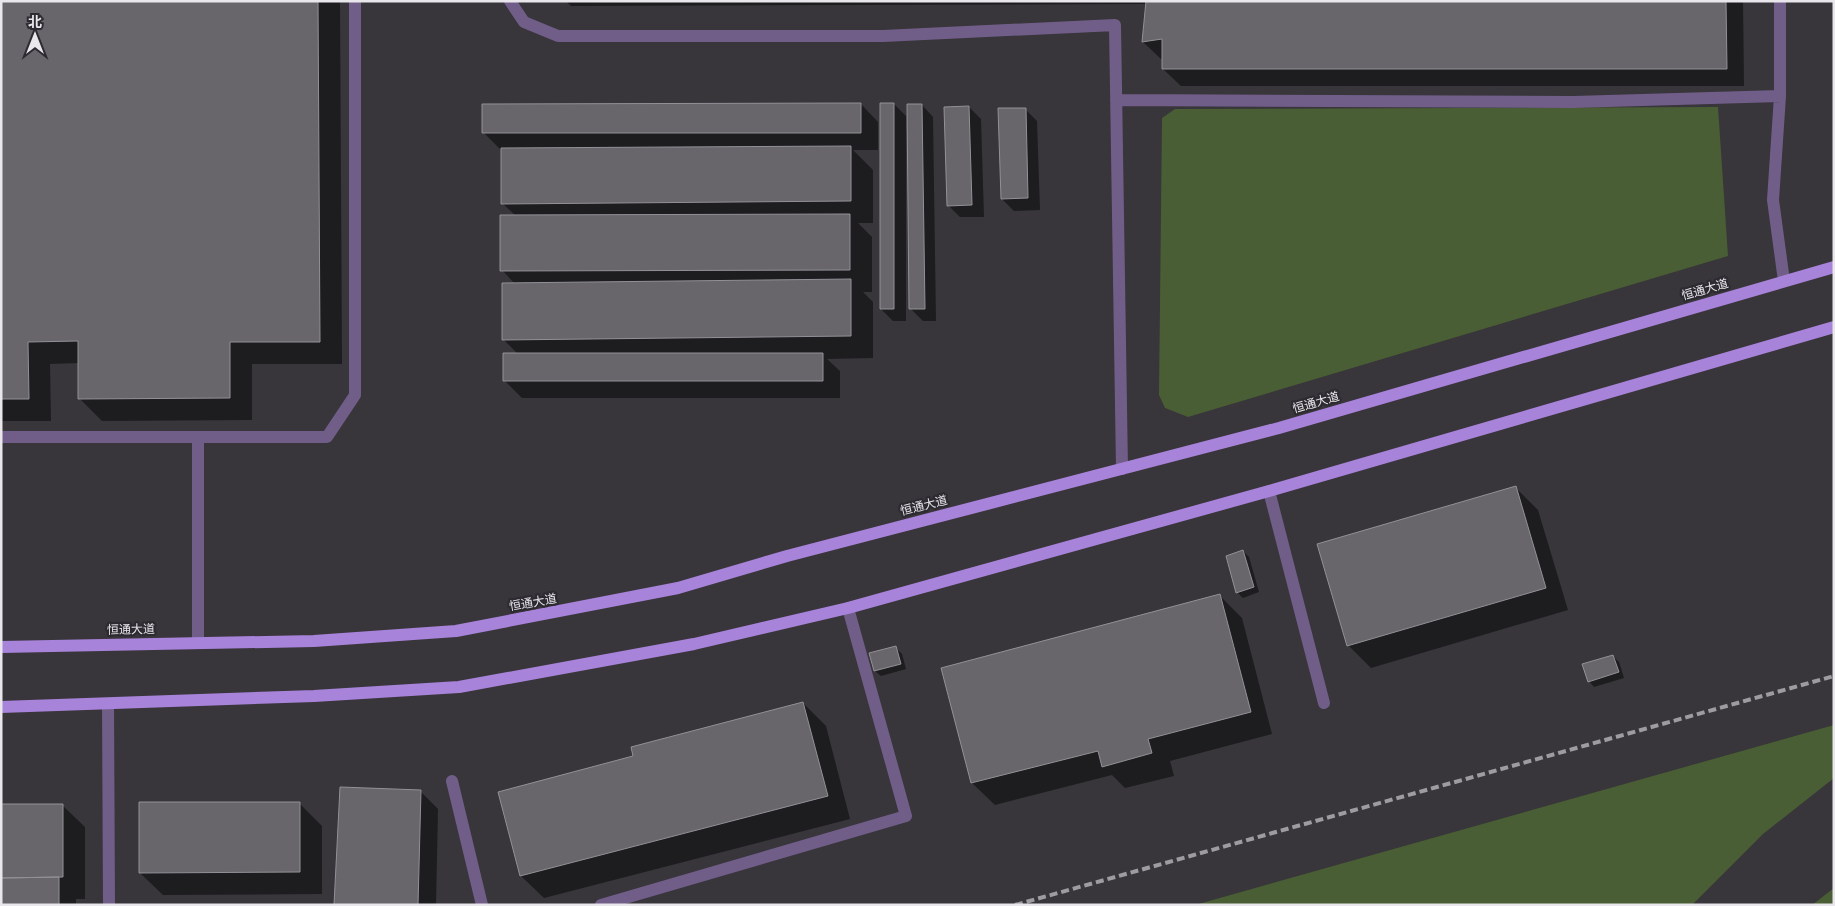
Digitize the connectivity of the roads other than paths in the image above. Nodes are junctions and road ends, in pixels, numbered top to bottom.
1 (355, 1) edge
2 (510, 1) edge
3 (1780, 1) edge
4 (1780, 96) junction
5 (1116, 100) junction
6 (1834, 267) edge
7 (1784, 282) junction
8 (1834, 327) edge
9 (198, 437) junction
10 (1, 438) edge
11 (1122, 469) junction
12 (1269, 491) junction
13 (848, 608) junction
14 (198, 643) junction
15 (1, 647) edge
16 (1324, 703) dead end
17 (108, 704) junction
18 (1, 707) edge
19 (452, 781) dead end
20 (109, 905) edge
21 (482, 905) edge
22 (602, 905) edge

1 - 9 lane
2 - 5 lane
3 - 4 lane
4 - 5 lane
4 - 7 lane
5 - 11 lane
6 - 7 main road, 恒通大道
7 - 11 main road, 恒通大道
8 - 12 main road
9 - 10 lane
9 - 14 lane
11 - 14 main road, 恒通大道
12 - 13 main road
12 - 16 lane
13 - 17 main road
13 - 22 lane
14 - 15 main road, 恒通大道
17 - 18 main road
17 - 20 lane
19 - 21 lane

